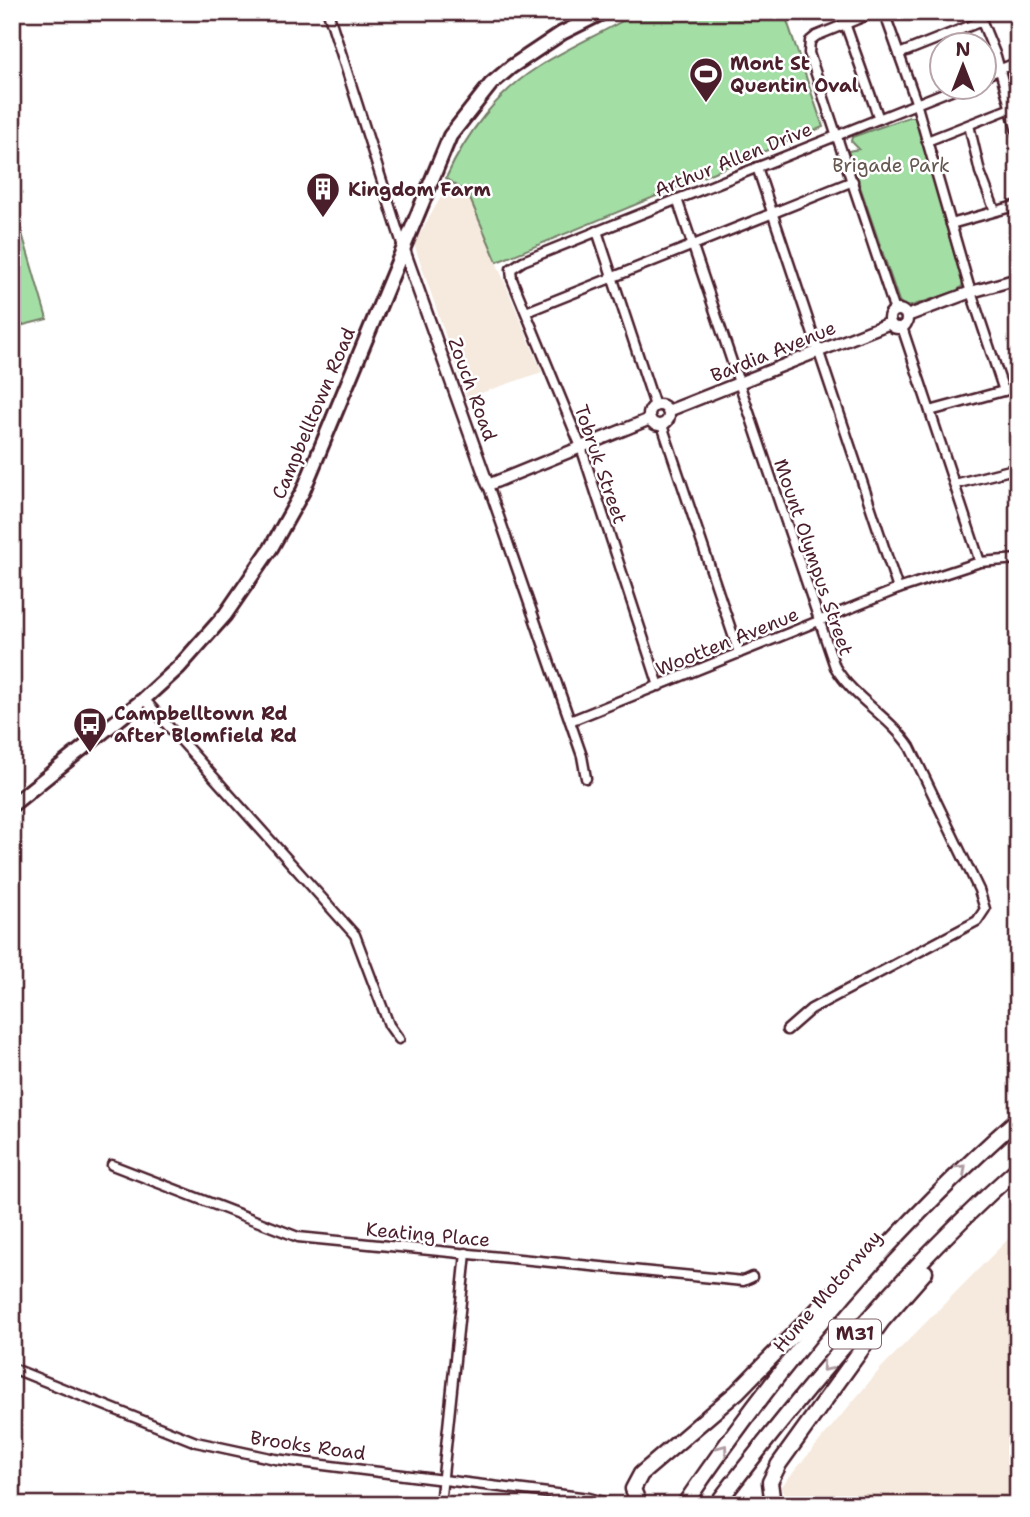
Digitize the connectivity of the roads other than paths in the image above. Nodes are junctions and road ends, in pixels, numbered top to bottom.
1 (328, 12) edge
2 (604, 12) edge
3 (841, 12) edge
4 (875, 12) edge
5 (884, 12) edge
6 (980, 16) edge
7 (846, 24) junction
8 (899, 54) junction
9 (1018, 62) edge
10 (1000, 70) junction
11 (928, 99) edge
12 (916, 104) junction
13 (1011, 108) junction
14 (879, 119) junction
15 (969, 125) junction
16 (837, 135) junction
17 (1018, 135) edge
18 (927, 141) junction
19 (757, 167) junction
20 (853, 181) junction
21 (677, 199) junction
22 (1018, 205) edge
23 (995, 211) junction
24 (772, 212) junction
25 (951, 224) junction
26 (597, 231) junction
27 (692, 244) junction
28 (403, 247) junction
29 (523, 261) joint
30 (393, 273) junction
31 (414, 276) junction
32 (613, 276) junction
33 (1018, 279) edge
34 (971, 292) junction
35 (895, 311) junction
36 (526, 312) junction
37 (907, 316) junction
38 (890, 323) junction
39 (902, 327) junction
40 (819, 352) junction
41 (739, 384) junction
42 (1018, 387) edge
43 (1004, 391) junction
44 (655, 407) junction
45 (668, 411) junction
46 (930, 411) junction
47 (650, 419) junction
48 (662, 425) junction
49 (581, 447) junction
50 (1018, 468) edge
51 (954, 484) junction
52 (488, 485) junction
53 (1018, 559) edge
54 (980, 562) junction
55 (898, 589) junction
56 (818, 621) junction
57 (739, 653) junction
58 (659, 686) junction
59 (144, 699) junction
60 (570, 721) junction
61 (586, 778) dead end
62 (12, 805) edge
63 (787, 1030) dead end
64 (399, 1039) dead end
65 (1018, 1119) edge
66 (112, 1165) dead end
67 (1013, 1172) edge
68 (942, 1188) junction
69 (466, 1253) junction
70 (752, 1277) dead end
71 (12, 1368) edge
72 (443, 1479) junction
73 (611, 1504) edge
74 (639, 1504) edge
75 (440, 1505) edge
76 (684, 1505) edge
77 (716, 1505) edge
78 (773, 1505) edge

1 - 28 street, Zouch Road
2 - 28 main road, Campbelltown Road
3 - 7 street
4 - 7 street
5 - 8 street
6 - 8 street
6 - 10 street
7 - 14 street
7 - 16 street
8 - 12 street
9 - 10 street
10 - 13 street
11 - 12 street, Arthur Allen Drive
12 - 14 street, Arthur Allen Drive
12 - 18 street
13 - 15 street
13 - 17 street
14 - 16 street, Arthur Allen Drive
15 - 18 street
15 - 23 street
16 - 19 street, Arthur Allen Drive
16 - 20 street
18 - 25 street
19 - 21 street, Arthur Allen Drive
19 - 24 street
20 - 24 street
20 - 35 street
21 - 26 street, Arthur Allen Drive
21 - 27 street, Mount Olympus Street
22 - 23 street
23 - 25 street
24 - 27 street
24 - 40 street
25 - 34 street
26 - 29 street, Arthur Allen Drive
26 - 32 street
27 - 32 street
27 - 41 street, Mount Olympus Street
28 - 30 main road, Campbelltown Road
28 - 31 street, Zouch Road
29 - 36 street, Tobruk Street
30 - 31 street
30 - 59 main road, Campbelltown Road
31 - 52 street, Zouch Road
32 - 36 street
32 - 44 street
33 - 34 street
34 - 37 street
34 - 43 street
35 - 37 street
35 - 38 street
36 - 49 street, Tobruk Street
37 - 39 street
38 - 39 street
38 - 40 street, Bardia Avenue
39 - 46 street
40 - 41 street, Bardia Avenue
40 - 55 street
41 - 45 street, Bardia Avenue
41 - 56 street, Mount Olympus Street
42 - 43 street
43 - 46 street
44 - 45 street
44 - 47 street
45 - 48 street
46 - 51 street
47 - 48 street
47 - 49 street
48 - 57 street
49 - 52 street
49 - 58 street, Tobruk Street
50 - 51 street
51 - 54 street
52 - 60 street, Zouch Road
53 - 54 street, Wootten Avenue
54 - 55 street, Wootten Avenue
55 - 56 street, Wootten Avenue
56 - 57 street, Wootten Avenue
56 - 63 street, Mount Olympus Street
57 - 58 street, Wootten Avenue
58 - 60 street, Wootten Avenue
59 - 62 main road, Campbelltown Road
59 - 64 street
60 - 61 street, Zouch Road
68 -> 65 highway, Hume Motorway / M31
66 - 69 street, Keating Place
67 -> 77 highway, M31
67 - 78 highway
68 - 74 highway
76 -> 68 highway, Hume Motorway / M31
69 - 70 street, Keating Place
69 - 72 street
71 - 72 street, Brooks Road
72 - 73 street, Brooks Road
72 - 75 street

